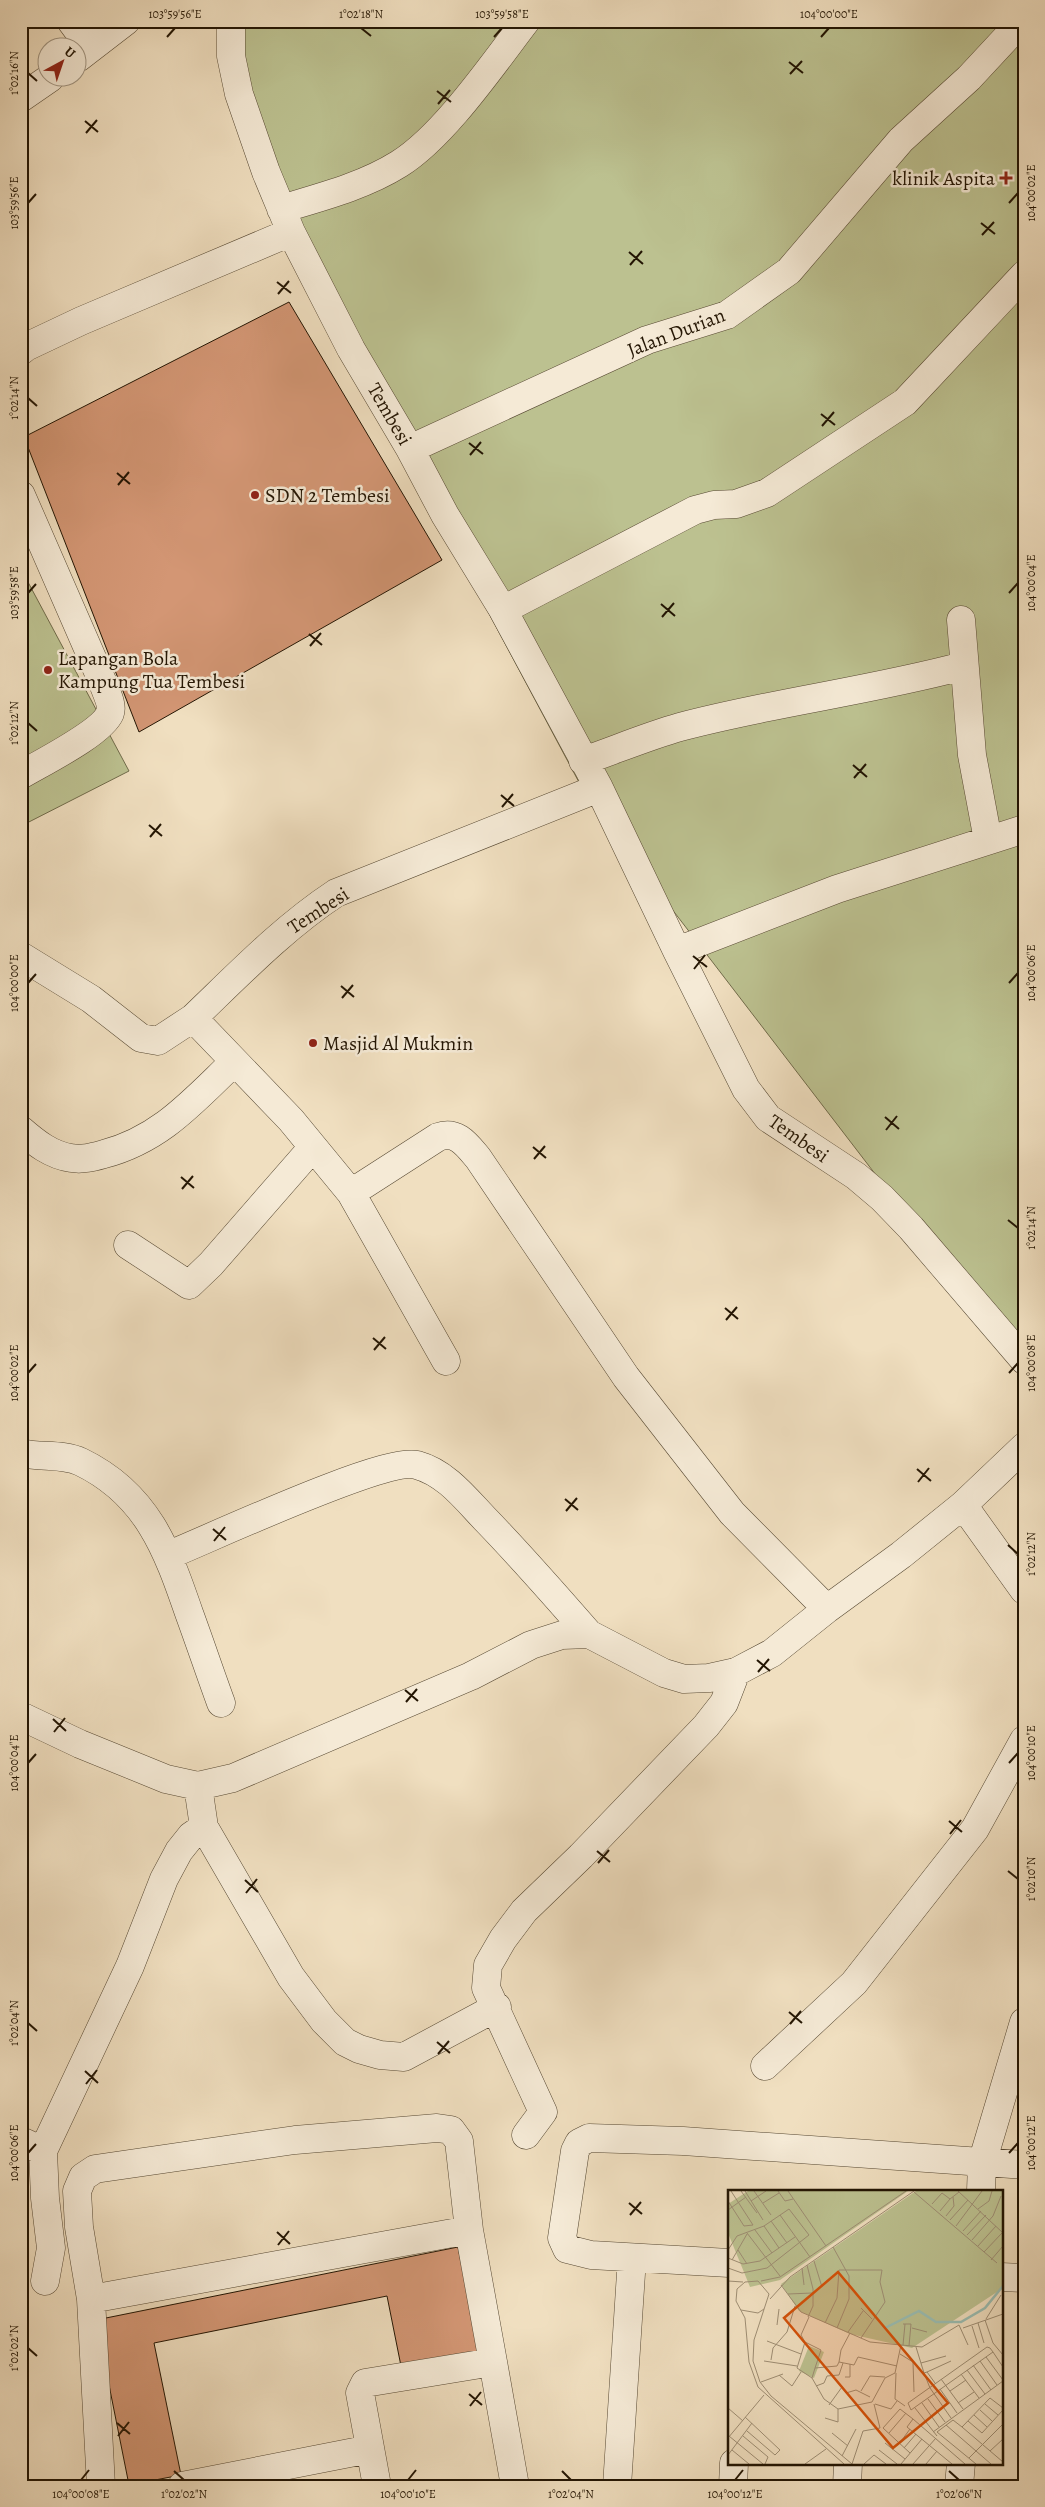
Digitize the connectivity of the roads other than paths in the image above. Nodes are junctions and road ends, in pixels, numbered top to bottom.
1 (71, 21) edge
2 (126, 21) edge
3 (231, 21) edge
4 (526, 21) edge
5 (1022, 21) edge
6 (78, 38) edge
7 (88, 50) edge
8 (38, 86) edge
9 (21, 98) edge
10 (286, 221) junction
11 (1024, 275) edge
12 (21, 352) edge
13 (410, 449) junction
14 (21, 495) edge
15 (503, 610) junction
16 (961, 620) dead end
17 (963, 666) junction
18 (584, 761) junction
19 (21, 775) edge
20 (599, 788) junction
21 (1024, 828) edge
22 (988, 840) junction
23 (677, 951) junction
24 (21, 956) edge
25 (193, 1018) junction
26 (234, 1062) junction
27 (21, 1130) edge
28 (313, 1147) junction
29 (351, 1193) junction
30 (128, 1245) dead end
31 (1024, 1360) edge
32 (446, 1361) dead end
33 (1024, 1447) edge
34 (21, 1452) edge
35 (963, 1505) junction
36 (169, 1556) junction
37 (1024, 1590) edge
38 (827, 1609) junction
39 (589, 1634) junction
40 (736, 1672) junction
41 (221, 1703) dead end
42 (21, 1716) edge
43 (1024, 1740) edge
44 (198, 1786) junction
45 (204, 1827) junction
46 (497, 2007) junction
47 (1024, 2022) edge
48 (764, 2066) dead end
49 (526, 2135) dead end
50 (32, 2146) edge
51 (982, 2163) junction
52 (1024, 2165) edge
53 (981, 2190) edge
54 (469, 2230) junction
55 (632, 2258) junction
56 (728, 2263) edge
57 (1002, 2277) edge
58 (1024, 2278) edge
59 (45, 2281) dead end
60 (91, 2299) junction
61 (493, 2362) junction
62 (370, 2449) junction
63 (734, 2464) edge
64 (848, 2464) edge
65 (961, 2464) edge
66 (101, 2486) edge
67 (182, 2486) edge
68 (377, 2486) edge
69 (515, 2486) edge
70 (616, 2486) edge
71 (733, 2486) edge
72 (847, 2486) edge
73 (959, 2486) edge

1 - 6 street
2 - 7 street
3 - 10 street, Tembesi
4 - 10 street
5 - 13 street, Jalan Durian
8 - 9 street
10 - 12 street
10 - 13 street, Tembesi
11 - 15 street
13 - 15 street, Tembesi
14 - 19 street
15 - 18 street, Tembesi
16 - 17 street
17 - 18 street
17 - 22 street
18 - 20 street, Tembesi
20 - 23 street, Tembesi
20 - 25 street, Tembesi
21 - 22 street
22 - 23 street
23 - 31 street, Tembesi
24 - 25 street, Tembesi
25 - 26 street
26 - 27 street
26 - 28 street
28 - 29 street
28 - 30 street
29 - 32 street
29 - 38 street
33 - 35 street
34 - 36 street
35 - 37 street
35 - 38 street
36 - 39 street
36 - 41 street
38 - 40 street
39 - 40 street
39 - 44 street
40 - 46 street
42 - 44 street
43 - 48 street
44 - 45 street
45 - 46 street
45 - 50 street
46 - 49 street
47 - 51 street
50 - 59 street
51 - 52 street
51 - 53 street
51 - 55 street
54 - 60 street
54 - 60 street
54 - 61 street
55 - 56 street
55 - 70 street
57 - 58 street
60 - 66 street
61 - 62 street
61 - 69 street
62 - 67 street
62 - 68 street
63 - 71 street
64 - 72 street
65 - 73 street

